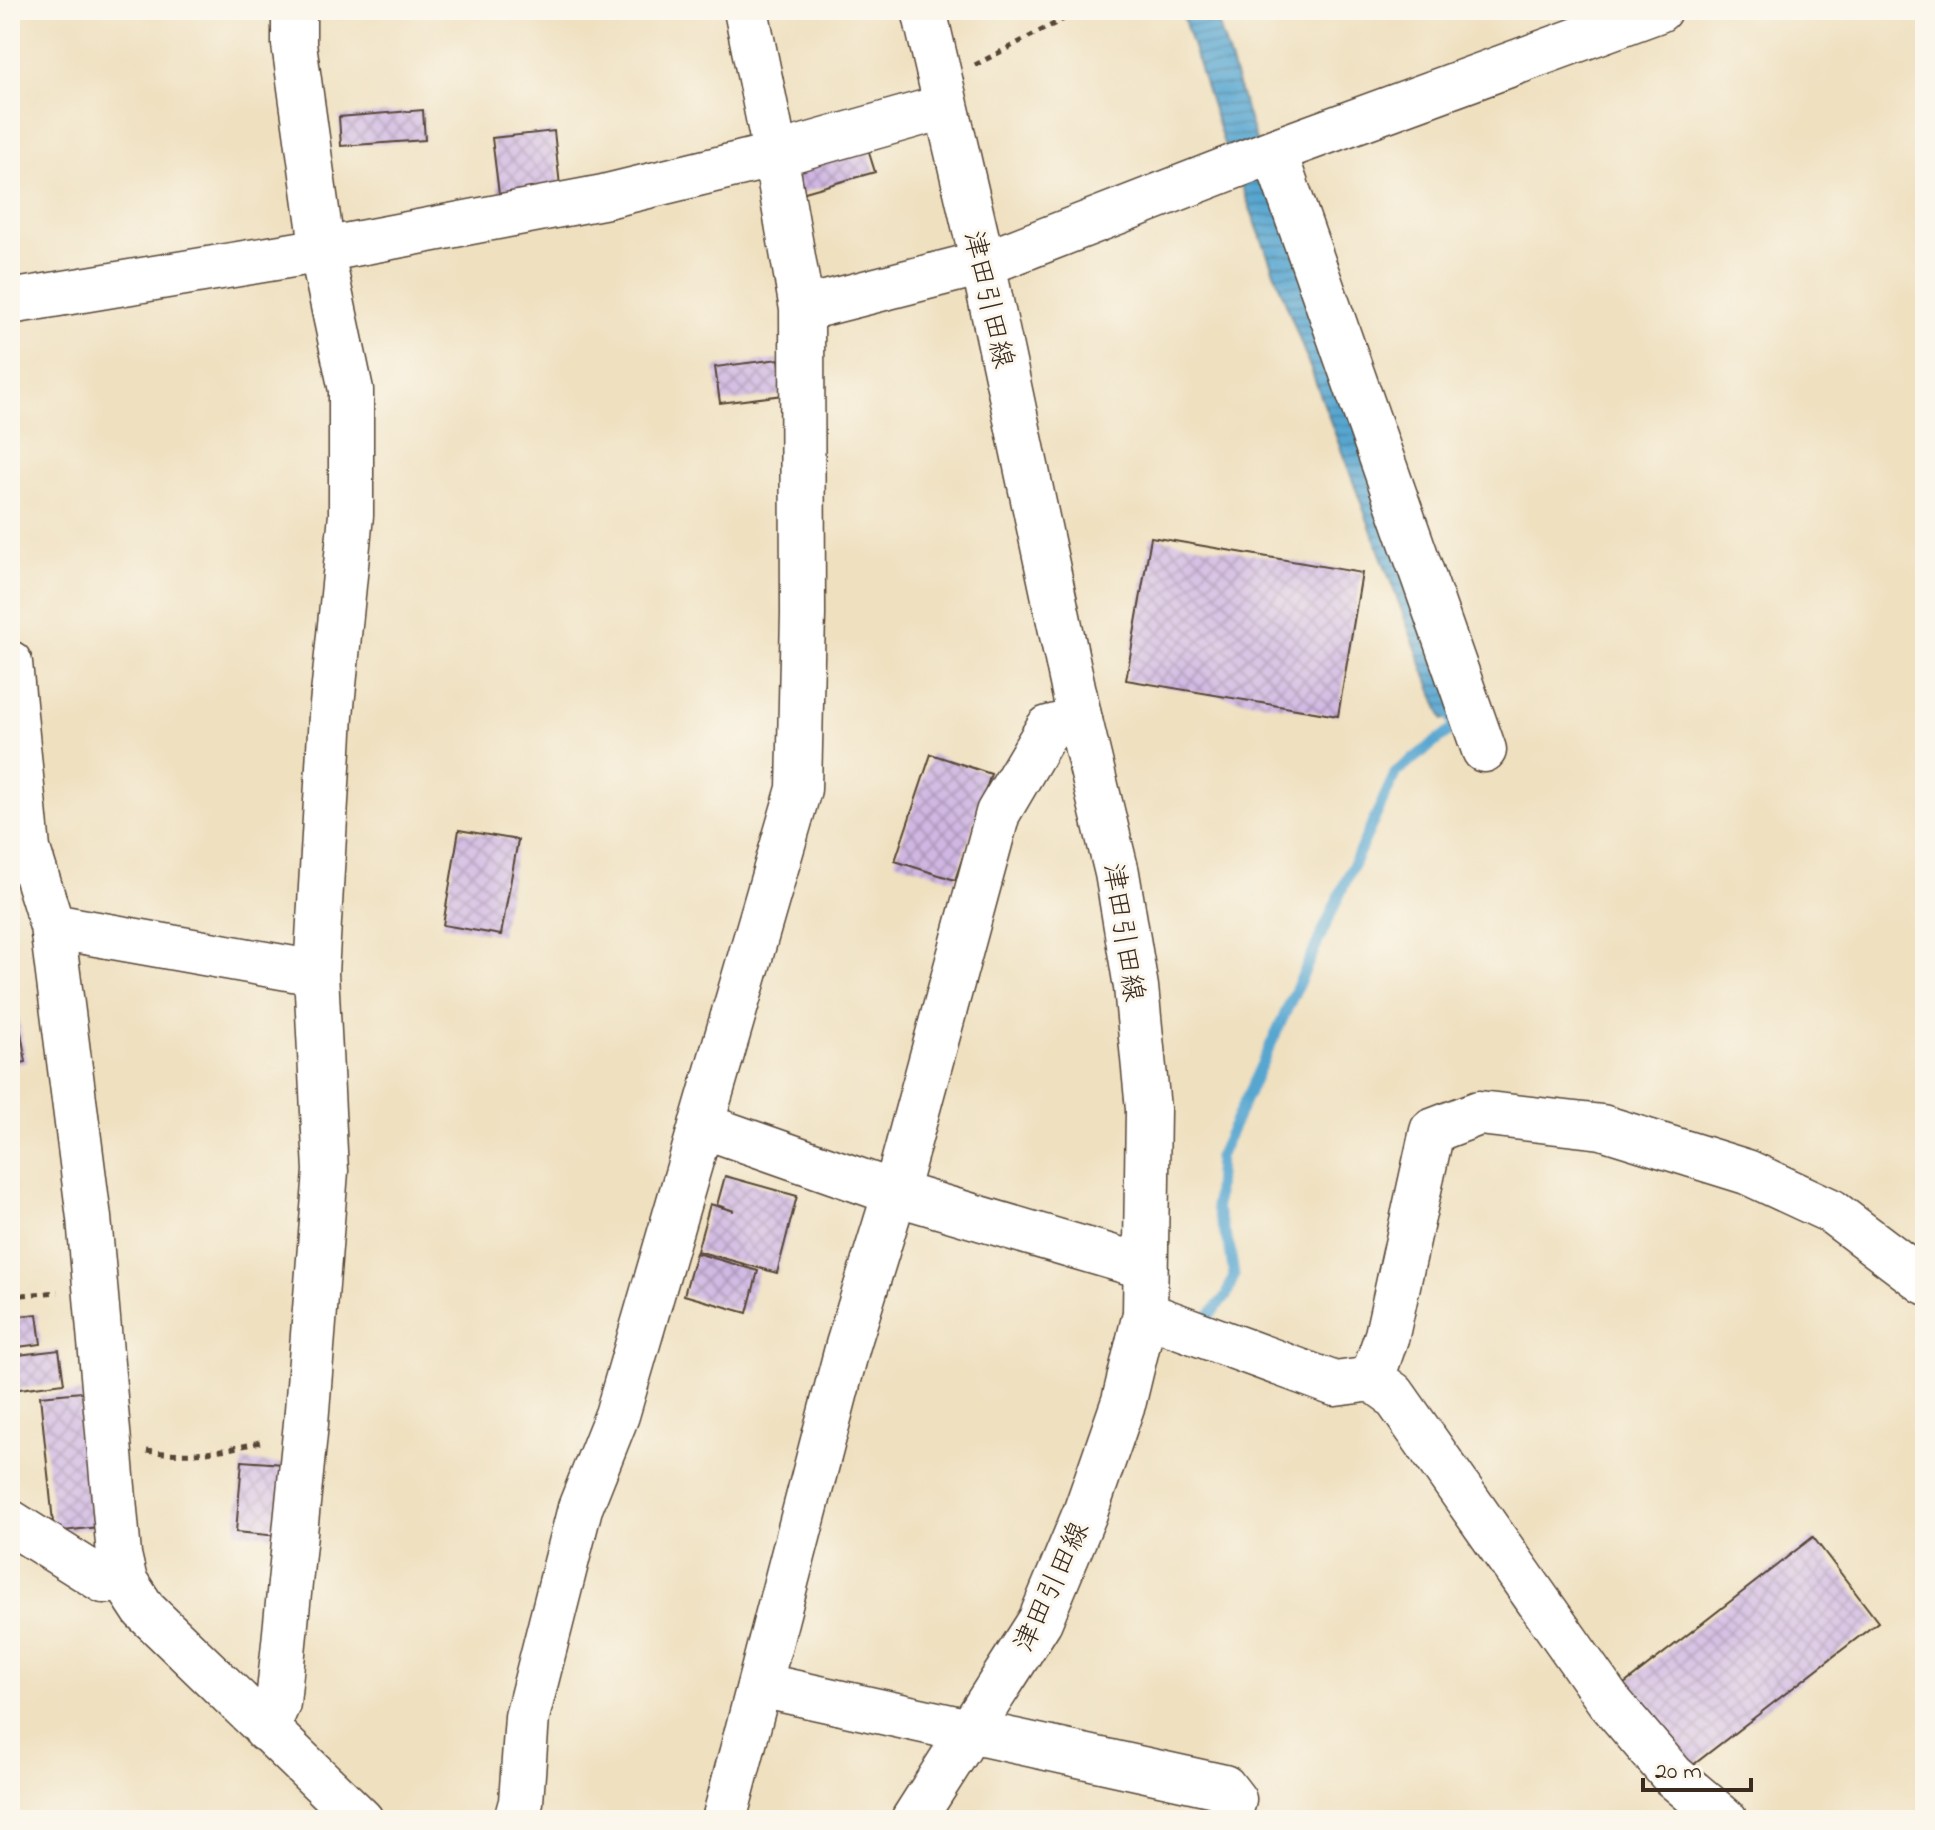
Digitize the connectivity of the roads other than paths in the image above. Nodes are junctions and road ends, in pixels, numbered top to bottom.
1 (294, 10) edge
2 (746, 10) edge
3 (924, 10) edge
4 (1659, 10) edge
5 (942, 96) junction
6 (1274, 151) junction
7 (775, 155) junction
8 (323, 250) junction
9 (983, 264) junction
10 (10, 302) edge
11 (802, 309) junction
12 (10, 663) edge
13 (1080, 720) junction
14 (1484, 750) dead end
15 (52, 926) junction
16 (316, 973) junction
17 (701, 1125) junction
18 (895, 1193) junction
19 (1145, 1267) junction
20 (1925, 1282) edge
21 (1145, 1314) junction
22 (1372, 1379) junction
23 (10, 1522) edge
24 (125, 1581) junction
25 (760, 1685) junction
26 (266, 1730) junction
27 (972, 1730) junction
28 (361, 1820) edge
29 (516, 1820) edge
30 (724, 1820) edge
31 (913, 1820) edge
32 (1228, 1820) edge
33 (1725, 1820) edge

1 - 8 street
2 - 7 street
3 - 5 street, 津田引田線
4 - 6 street
5 - 7 street
5 - 9 street, 津田引田線
6 - 9 street
6 - 14 street
7 - 8 street
7 - 11 street
8 - 10 street
8 - 16 street
9 - 11 street
9 - 13 street, 津田引田線
11 - 17 street
12 - 15 street
13 - 18 street
13 - 19 street, 津田引田線
15 - 16 street
15 - 24 street
16 - 26 street
17 - 18 street
17 - 29 street
18 - 19 street
18 - 25 street
19 - 21 street, 津田引田線
20 - 22 street
21 - 22 street
21 - 27 street, 津田引田線
22 - 33 street
23 - 24 street
24 - 26 street
25 - 27 street
25 - 30 street
26 - 28 street
27 - 31 street, 津田引田線
27 - 32 street

